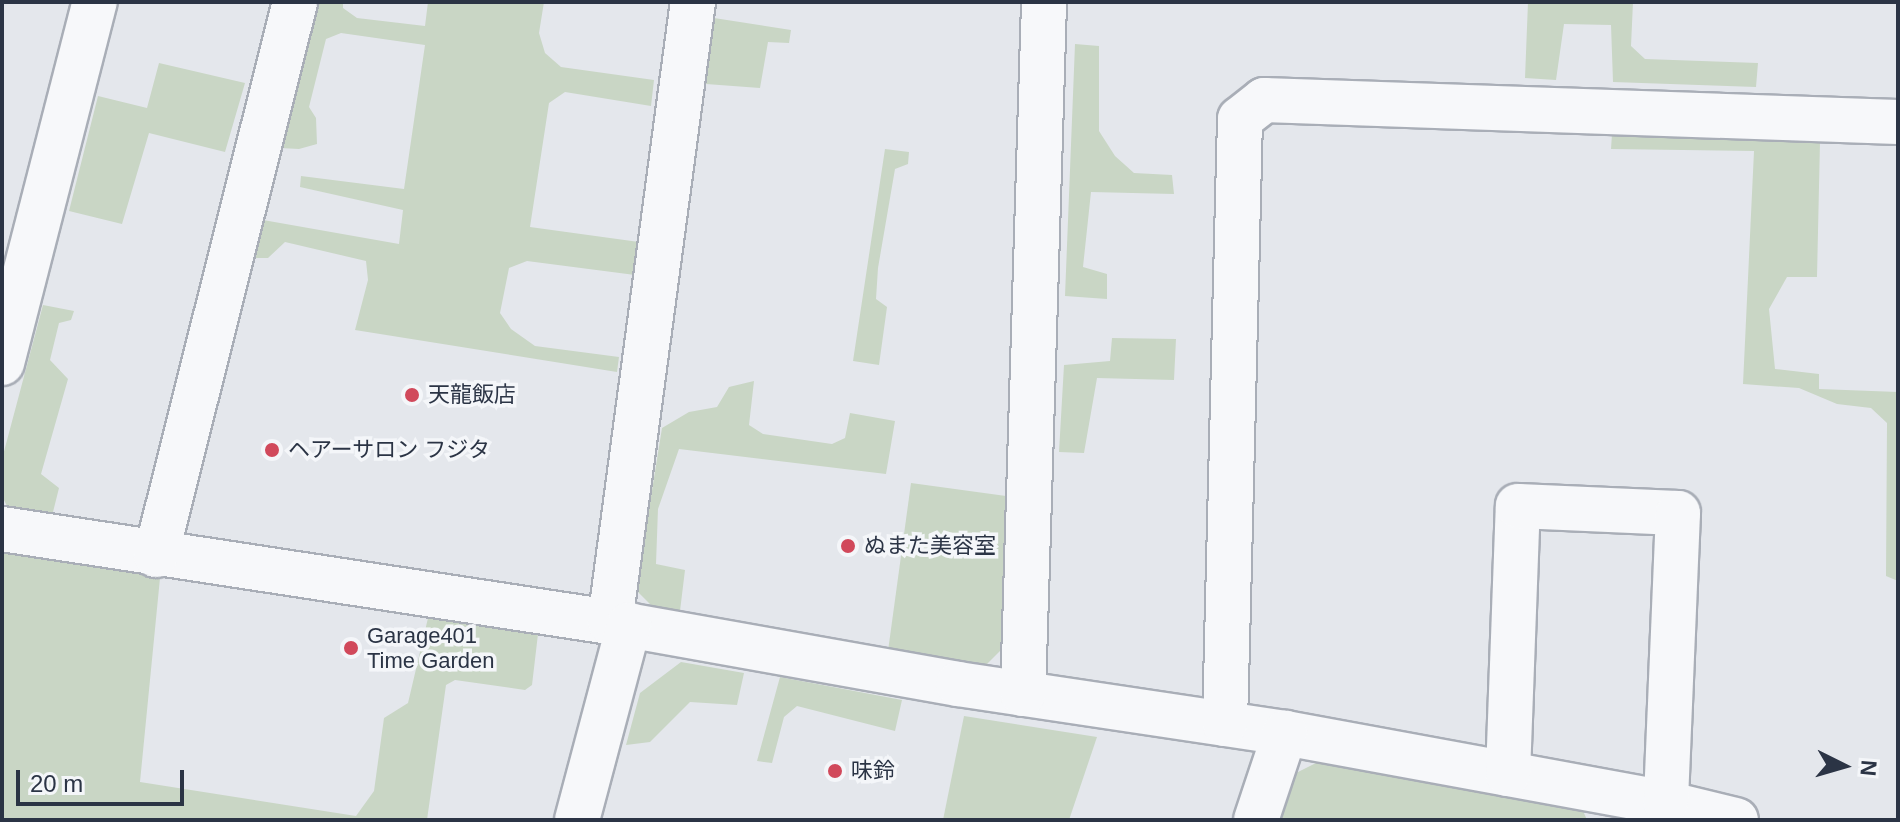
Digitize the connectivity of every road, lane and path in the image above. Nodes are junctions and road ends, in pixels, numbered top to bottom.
1 (95, 2) edge
2 (295, 2) edge
3 (693, 2) edge
4 (1044, 2) edge
5 (1898, 122) edge
6 (2, 363) edge
7 (2, 529) edge
8 (156, 555) junction
9 (620, 624) junction
10 (1023, 694) junction
11 (1225, 724) junction
12 (1285, 733) junction
13 (1508, 774) junction
14 (1666, 803) junction
15 (1617, 808) edge
16 (577, 820) edge
17 (1256, 820) edge
18 (1736, 820) edge

1 - 6 street
2 - 8 street
3 - 9 street
4 - 10 street
5 - 11 street
7 - 8 street
8 - 9 street
9 - 10 street
9 - 16 street
10 - 11 street
11 - 12 street
12 - 13 street
12 - 17 street
13 - 14 street
13 - 15 street
14 - 15 street
14 - 18 street

